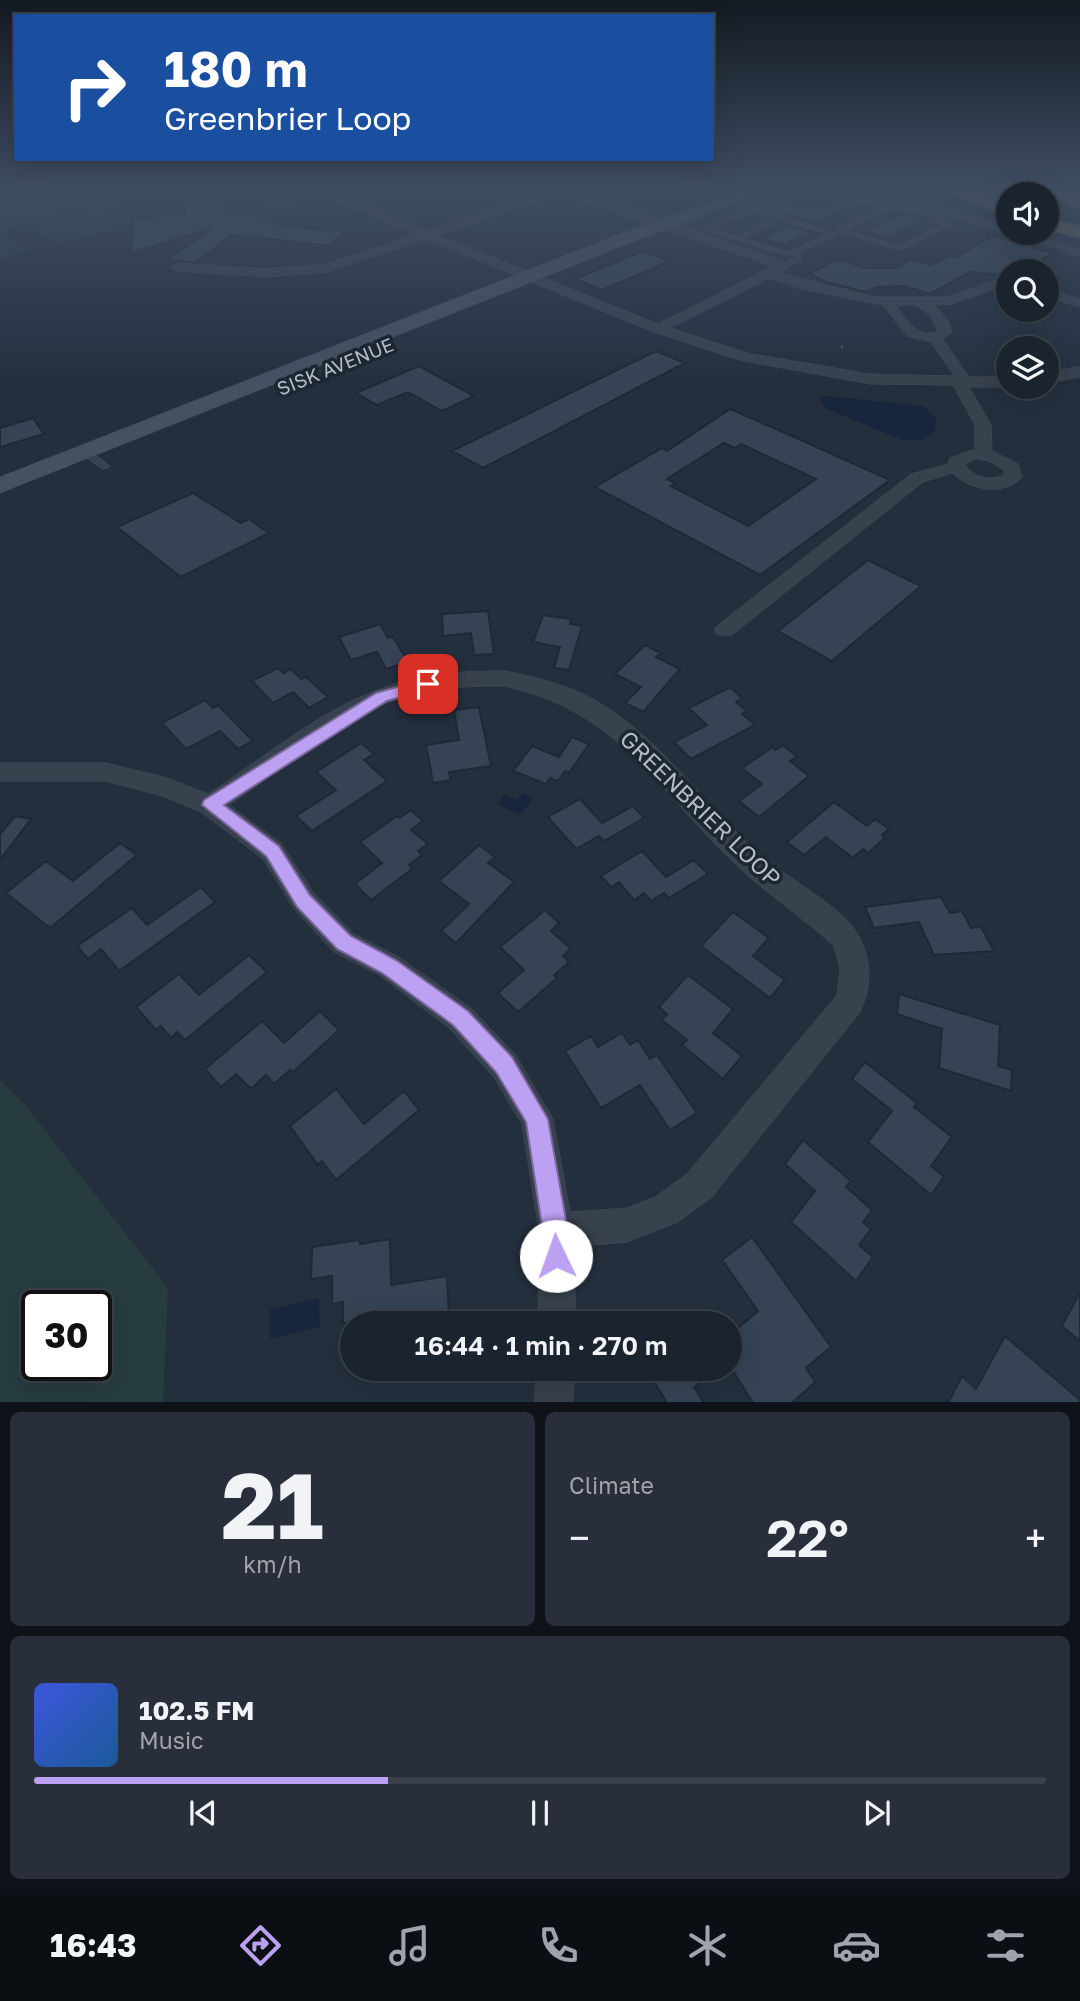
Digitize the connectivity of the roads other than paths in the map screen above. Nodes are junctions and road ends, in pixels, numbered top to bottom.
1 (376, 253) edge
2 (474, 253) edge
3 (607, 253) edge
4 (748, 253) edge
5 (792, 253) edge
6 (797, 254) joint
7 (784, 266) junction
8 (177, 267) dead end
9 (771, 274) junction
10 (536, 279) junction
11 (996, 284) edge
12 (1059, 297) edge
13 (897, 300) junction
14 (915, 300) junction
15 (1080, 303) edge
16 (659, 329) junction
17 (930, 338) junction
18 (1080, 372) edge
19 (1059, 376) edge
20 (996, 382) edge
21 (959, 383) junction
22 (984, 454) junction
23 (92, 457) junction
24 (957, 467) junction
25 (0, 486) edge
26 (0, 499) edge
27 (725, 631) dead end
28 (0, 772) edge
29 (211, 805) junction
30 (556, 1231) junction
31 (557, 1311) edge
32 (555, 1381) edge
33 (554, 1402) edge

1 - 8 street
2 - 10 street
3 - 10 street, SISK AVENUE
4 - 7 street
5 - 6 lane
6 - 7 lane
7 - 9 street
9 - 13 street
9 - 16 street
10 - 16 street
10 - 23 street, SISK AVENUE
11 - 14 street
12 - 15 street
13 - 14 street
13 - 17 street
14 - 17 street
16 - 21 street
17 - 21 street
18 - 19 street
20 - 21 street
21 - 22 street
22 - 24 street
22 - 24 street
23 - 25 street, SISK AVENUE
23 - 26 street, SISK AVENUE
24 - 27 street
28 - 29 street
29 - 30 street
29 - 30 street, GREENBRIER LOOP
30 - 31 street
32 - 33 street

